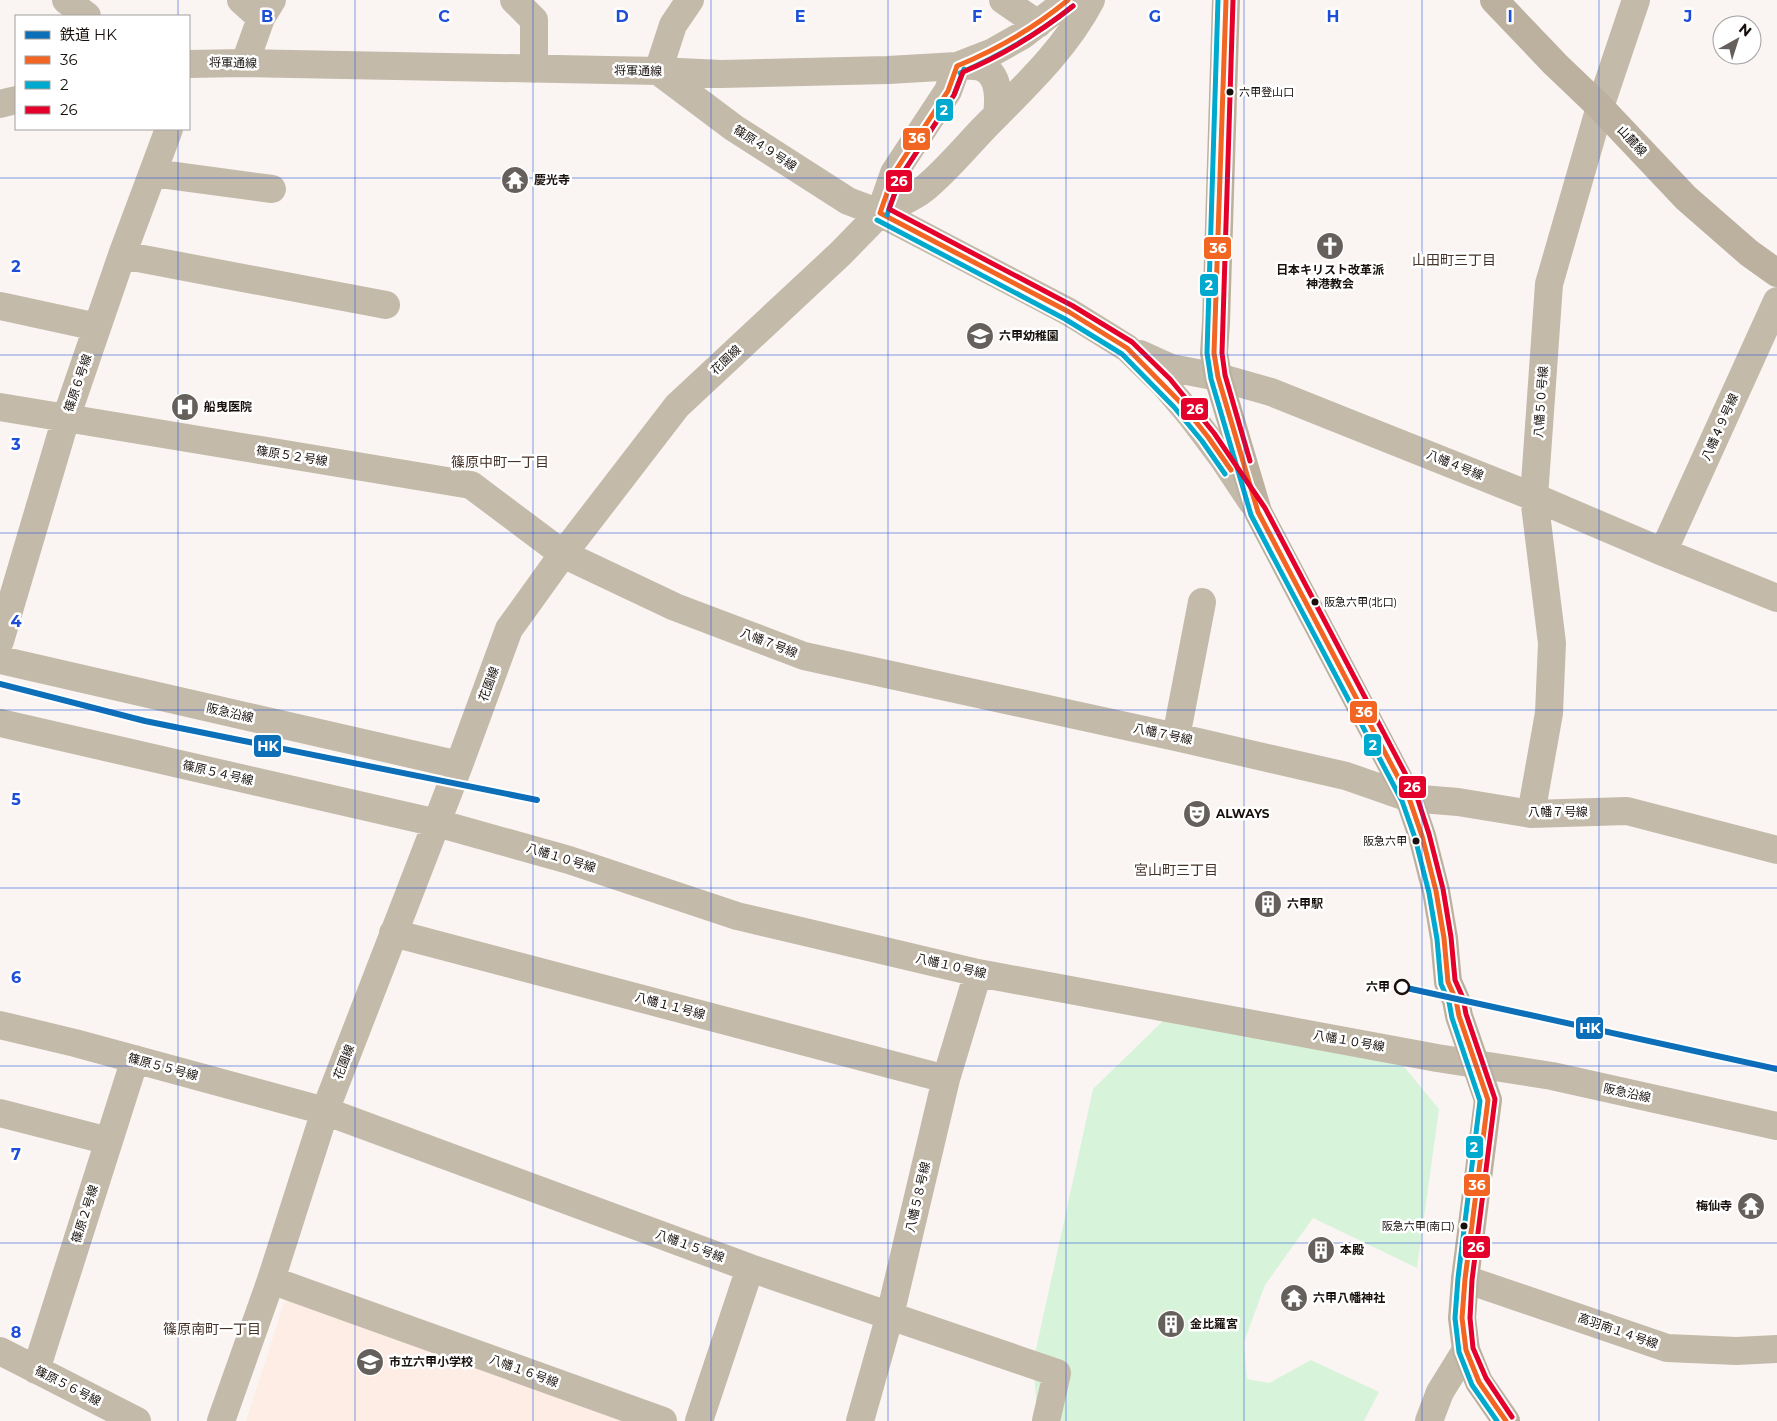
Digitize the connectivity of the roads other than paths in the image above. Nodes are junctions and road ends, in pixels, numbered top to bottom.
1 (66, 0) edge
2 (241, 0) edge
3 (514, 0) edge
4 (690, 0) edge
5 (1003, 0) edge
6 (1068, 0) edge
7 (1091, 0) edge
8 (1226, 0) edge
9 (1494, 0) edge
10 (1636, 0) edge
11 (267, 9) edge
12 (86, 15) edge
13 (1038, 24) junction
14 (245, 63) junction
15 (957, 66) junction
16 (191, 68) edge
17 (534, 69) junction
18 (658, 71) junction
19 (15, 100) edge
20 (0, 104) edge
21 (1600, 108) junction
22 (997, 115) junction
23 (169, 130) edge
24 (153, 173) junction
25 (272, 189) dead end
26 (880, 213) junction
27 (122, 255) junction
28 (1777, 273) edge
29 (1777, 301) edge
30 (386, 305) dead end
31 (0, 306) edge
32 (97, 327) junction
33 (1127, 348) junction
34 (1218, 376) junction
35 (0, 407) edge
36 (66, 418) junction
37 (1534, 497) junction
38 (1258, 512) junction
39 (1663, 552) junction
40 (563, 554) junction
41 (1777, 598) edge
42 (1202, 602) dead end
43 (0, 641) edge
44 (0, 660) edge
45 (0, 723) edge
46 (1176, 737) junction
47 (459, 765) junction
48 (1409, 798) junction
49 (1531, 814) junction
50 (437, 823) junction
51 (1777, 850) edge
52 (393, 933) junction
53 (978, 973) junction
54 (0, 1025) edge
55 (135, 1059) junction
56 (1476, 1064) junction
57 (946, 1079) junction
58 (325, 1111) junction
59 (0, 1113) edge
60 (1777, 1126) edge
61 (109, 1141) junction
62 (750, 1268) junction
63 (1465, 1279) junction
64 (271, 1280) junction
65 (890, 1315) junction
66 (1466, 1350) junction
67 (1777, 1350) edge
68 (0, 1351) edge
69 (36, 1370) junction
70 (137, 1421) edge
71 (221, 1421) edge
72 (663, 1421) edge
73 (699, 1421) edge
74 (860, 1421) edge
75 (1046, 1421) edge
76 (1429, 1421) edge
77 (1506, 1421) edge

1 - 12 street
2 - 11 street
3 - 17 street
4 - 18 street
5 - 13 street
6 - 13 street, 将軍通線
7 - 22 street
8 - 34 main road
9 - 21 main road, 山麓線
10 - 21 street, 八幡５０号線
11 - 14 street
13 - 15 street, 将軍通線
14 - 16 street, 将軍通線
14 - 17 street, 将軍通線
15 - 18 street, 将軍通線
15 - 22 street
15 - 26 street, 花園線
17 - 18 street, 将軍通線
18 - 26 street, 篠原４９号線
19 - 20 street
21 - 28 main road, 山麓線
21 - 37 street, 八幡５０号線
22 - 26 street
23 - 24 street, 篠原６号線
24 - 25 street
24 - 27 street, 篠原６号線
26 - 33 street, 八幡４号線
26 - 40 street, 花園線
27 - 30 street
27 - 32 street, 篠原６号線
29 - 39 street, 八幡４９号線
31 - 32 street
32 - 36 street, 篠原６号線
33 - 34 street, 八幡４号線
33 - 38 street, 八幡４号線
34 - 37 street, 八幡４号線
34 - 38 main road
35 - 36 street, 篠原５２号線
36 - 40 street, 篠原５２号線
36 - 43 street, 篠原６号線
37 - 39 street, 八幡４号線
37 - 49 street, 八幡５０号線
38 - 48 main road
39 - 41 street, 八幡４号線
40 - 46 street, 八幡７号線
40 - 47 street, 花園線
42 - 46 street
44 - 47 street, 阪急沿線
45 - 50 street, 篠原５４号線
46 - 48 street, 八幡７号線
47 - 50 street, 花園線
48 - 49 street, 八幡７号線
48 - 56 main road
49 - 51 street, 八幡７号線
50 - 52 street, 花園線
50 - 53 street, 八幡１０号線
52 - 57 street, 八幡１１号線
52 - 58 street, 花園線
53 - 56 street, 八幡１０号線
53 - 57 street, 八幡５８号線
54 - 55 street, 篠原５５号線
55 - 58 street, 篠原５５号線
55 - 61 street, 篠原２号線
56 - 60 street, 阪急沿線
56 - 63 main road
57 - 65 street, 八幡５８号線
58 - 62 street, 八幡１５号線
58 - 64 street, 花園線
59 - 61 street
61 - 69 street, 篠原２号線
62 - 65 street, 八幡１５号線
62 - 73 street
63 - 66 main road
63 - 67 street, 高羽南１４号線
64 - 71 street, 花園線
64 - 72 street, 八幡１６号線
65 - 74 street, 八幡５８号線
65 - 75 street, 八幡１５号線
66 - 76 street
66 - 77 main road
68 - 69 street, 篠原５６号線
69 - 70 street, 篠原５６号線

